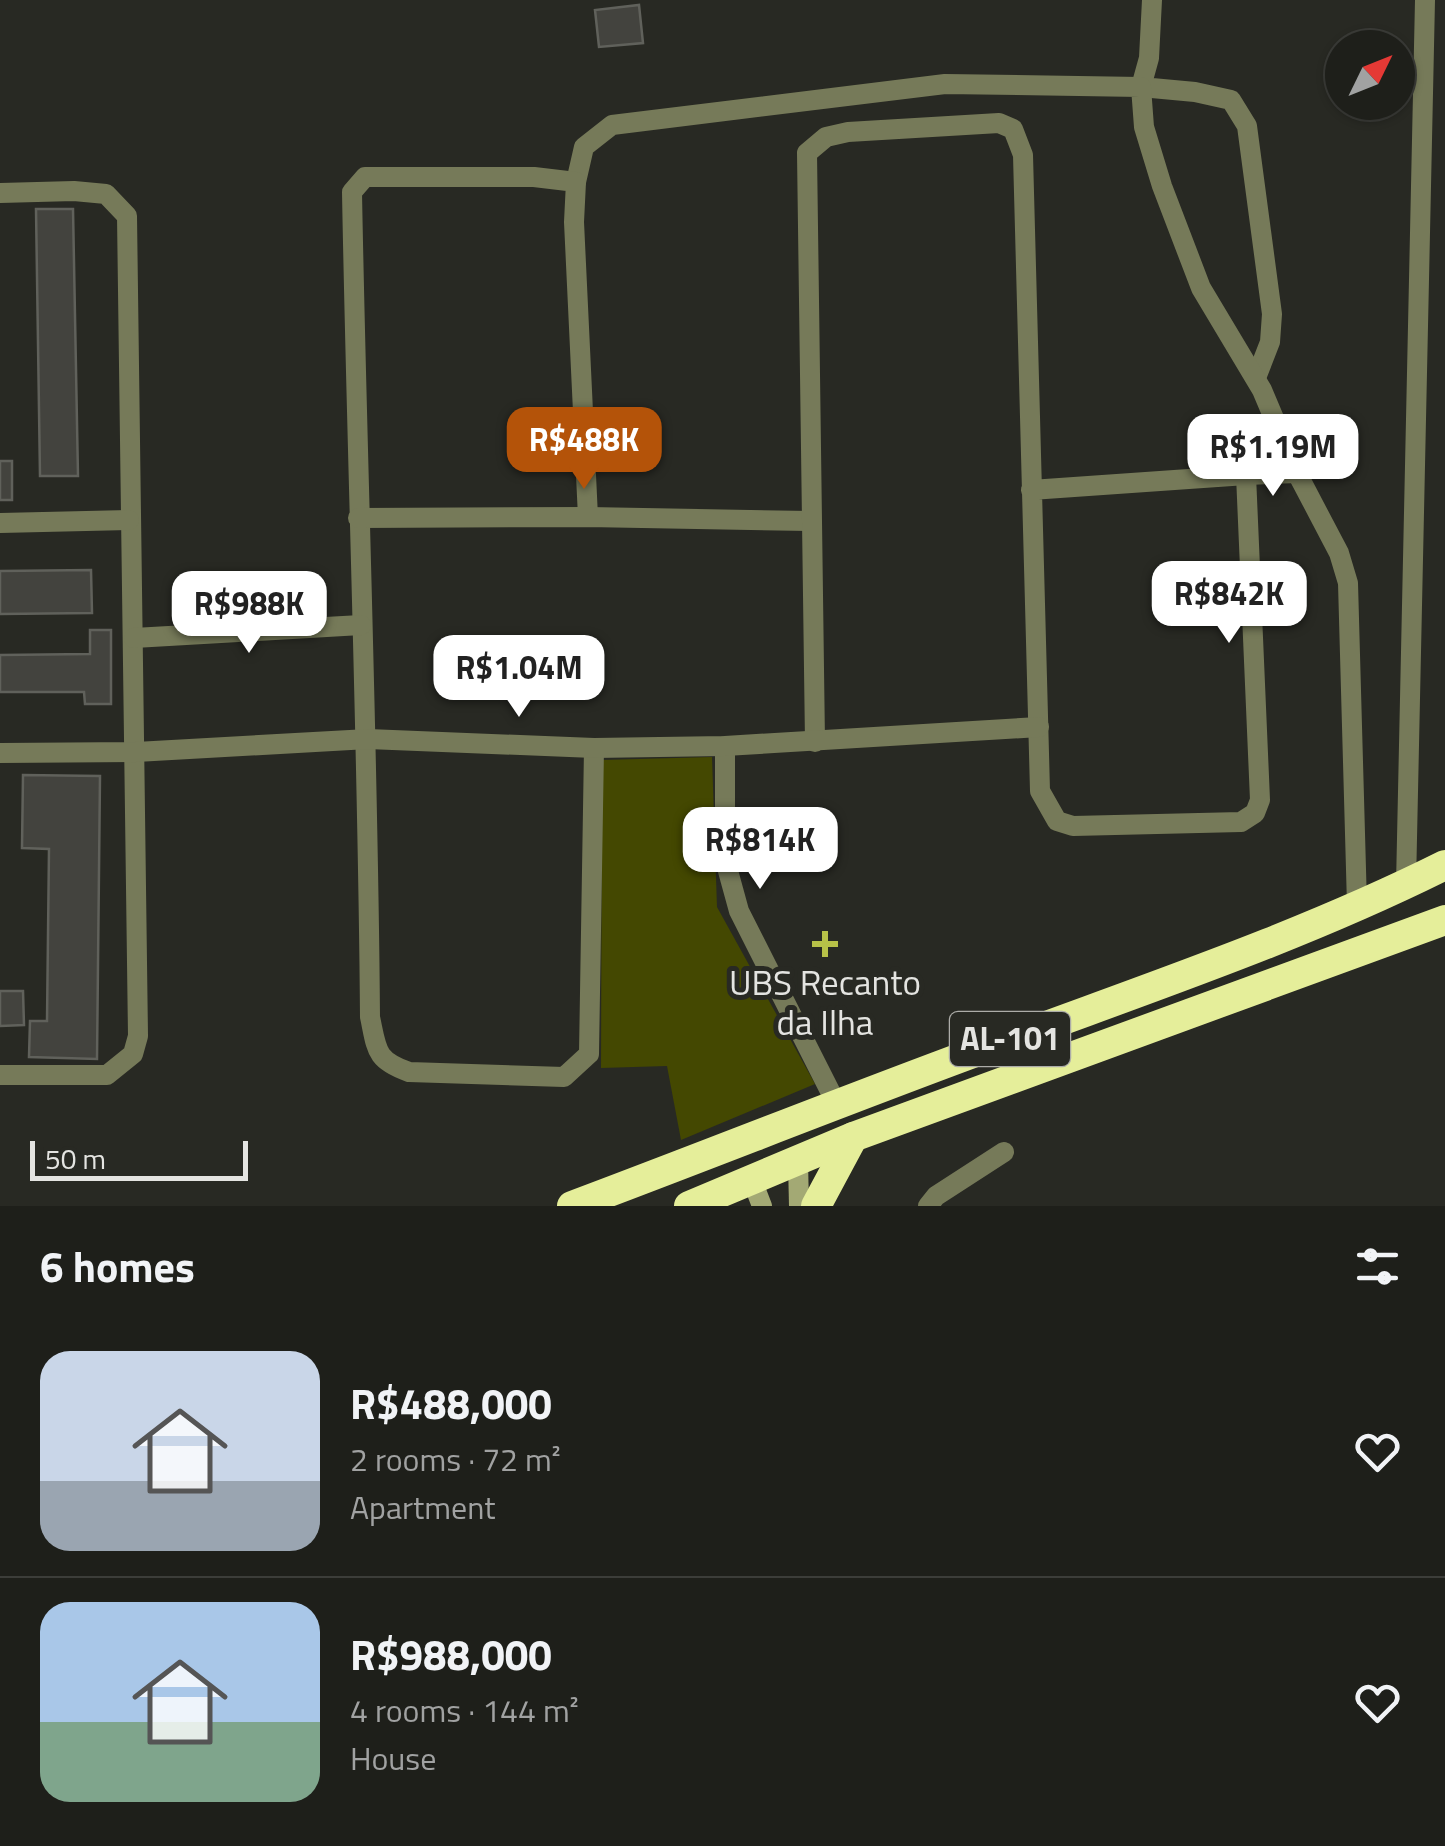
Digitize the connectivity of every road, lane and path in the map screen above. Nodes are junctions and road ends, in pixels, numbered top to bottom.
1 (1152, 0) edge
2 (1425, 0) edge
3 (1141, 87) junction
4 (576, 182) junction
5 (0, 193) edge
6 (1256, 378) junction
7 (1297, 473) junction
8 (1246, 475) junction
9 (1031, 490) junction
10 (588, 516) junction
11 (358, 518) junction
12 (130, 520) junction
13 (810, 521) junction
14 (0, 524) edge
15 (361, 624) junction
16 (134, 638) junction
17 (1039, 727) junction
18 (368, 739) junction
19 (814, 742) junction
20 (725, 746) junction
21 (594, 748) junction
22 (136, 752) junction
23 (0, 753) edge
24 (1445, 865) edge
25 (1406, 885) junction
26 (1357, 904) junction
27 (1445, 920) edge
28 (0, 1075) edge
29 (836, 1103) junction
30 (853, 1138) junction
31 (1004, 1152) dead end
32 (798, 1161) junction
33 (757, 1193) edge
34 (572, 1206) edge
35 (689, 1206) edge
36 (799, 1206) edge
37 (816, 1206) edge
38 (928, 1206) edge

1 - 3 street
2 - 25 street
3 - 4 street
3 - 6 street
3 - 6 street
4 - 10 street
4 - 11 street
5 - 12 street
6 - 7 street
7 - 8 street
7 - 26 street
8 - 9 street
8 - 17 street
9 - 13 street
9 - 17 street
10 - 11 street
10 - 13 street
11 - 15 street
12 - 14 street
12 - 16 street
13 - 19 street
15 - 16 street
15 - 18 street
16 - 22 street
17 - 19 street
18 - 21 street
18 - 21 street
18 - 22 street
19 - 20 street
20 - 21 street
20 - 29 street
22 - 23 street
22 - 28 street
24 - 25 highway, AL-101
25 - 26 highway, AL-101
26 - 29 highway, AL-101
27 - 30 highway, AL-101
29 - 34 highway, AL-101
30 - 32 highway, AL-101
30 - 37 highway
31 - 38 street
32 - 33 highway, AL-101
32 - 36 street
33 - 35 highway, AL-101

